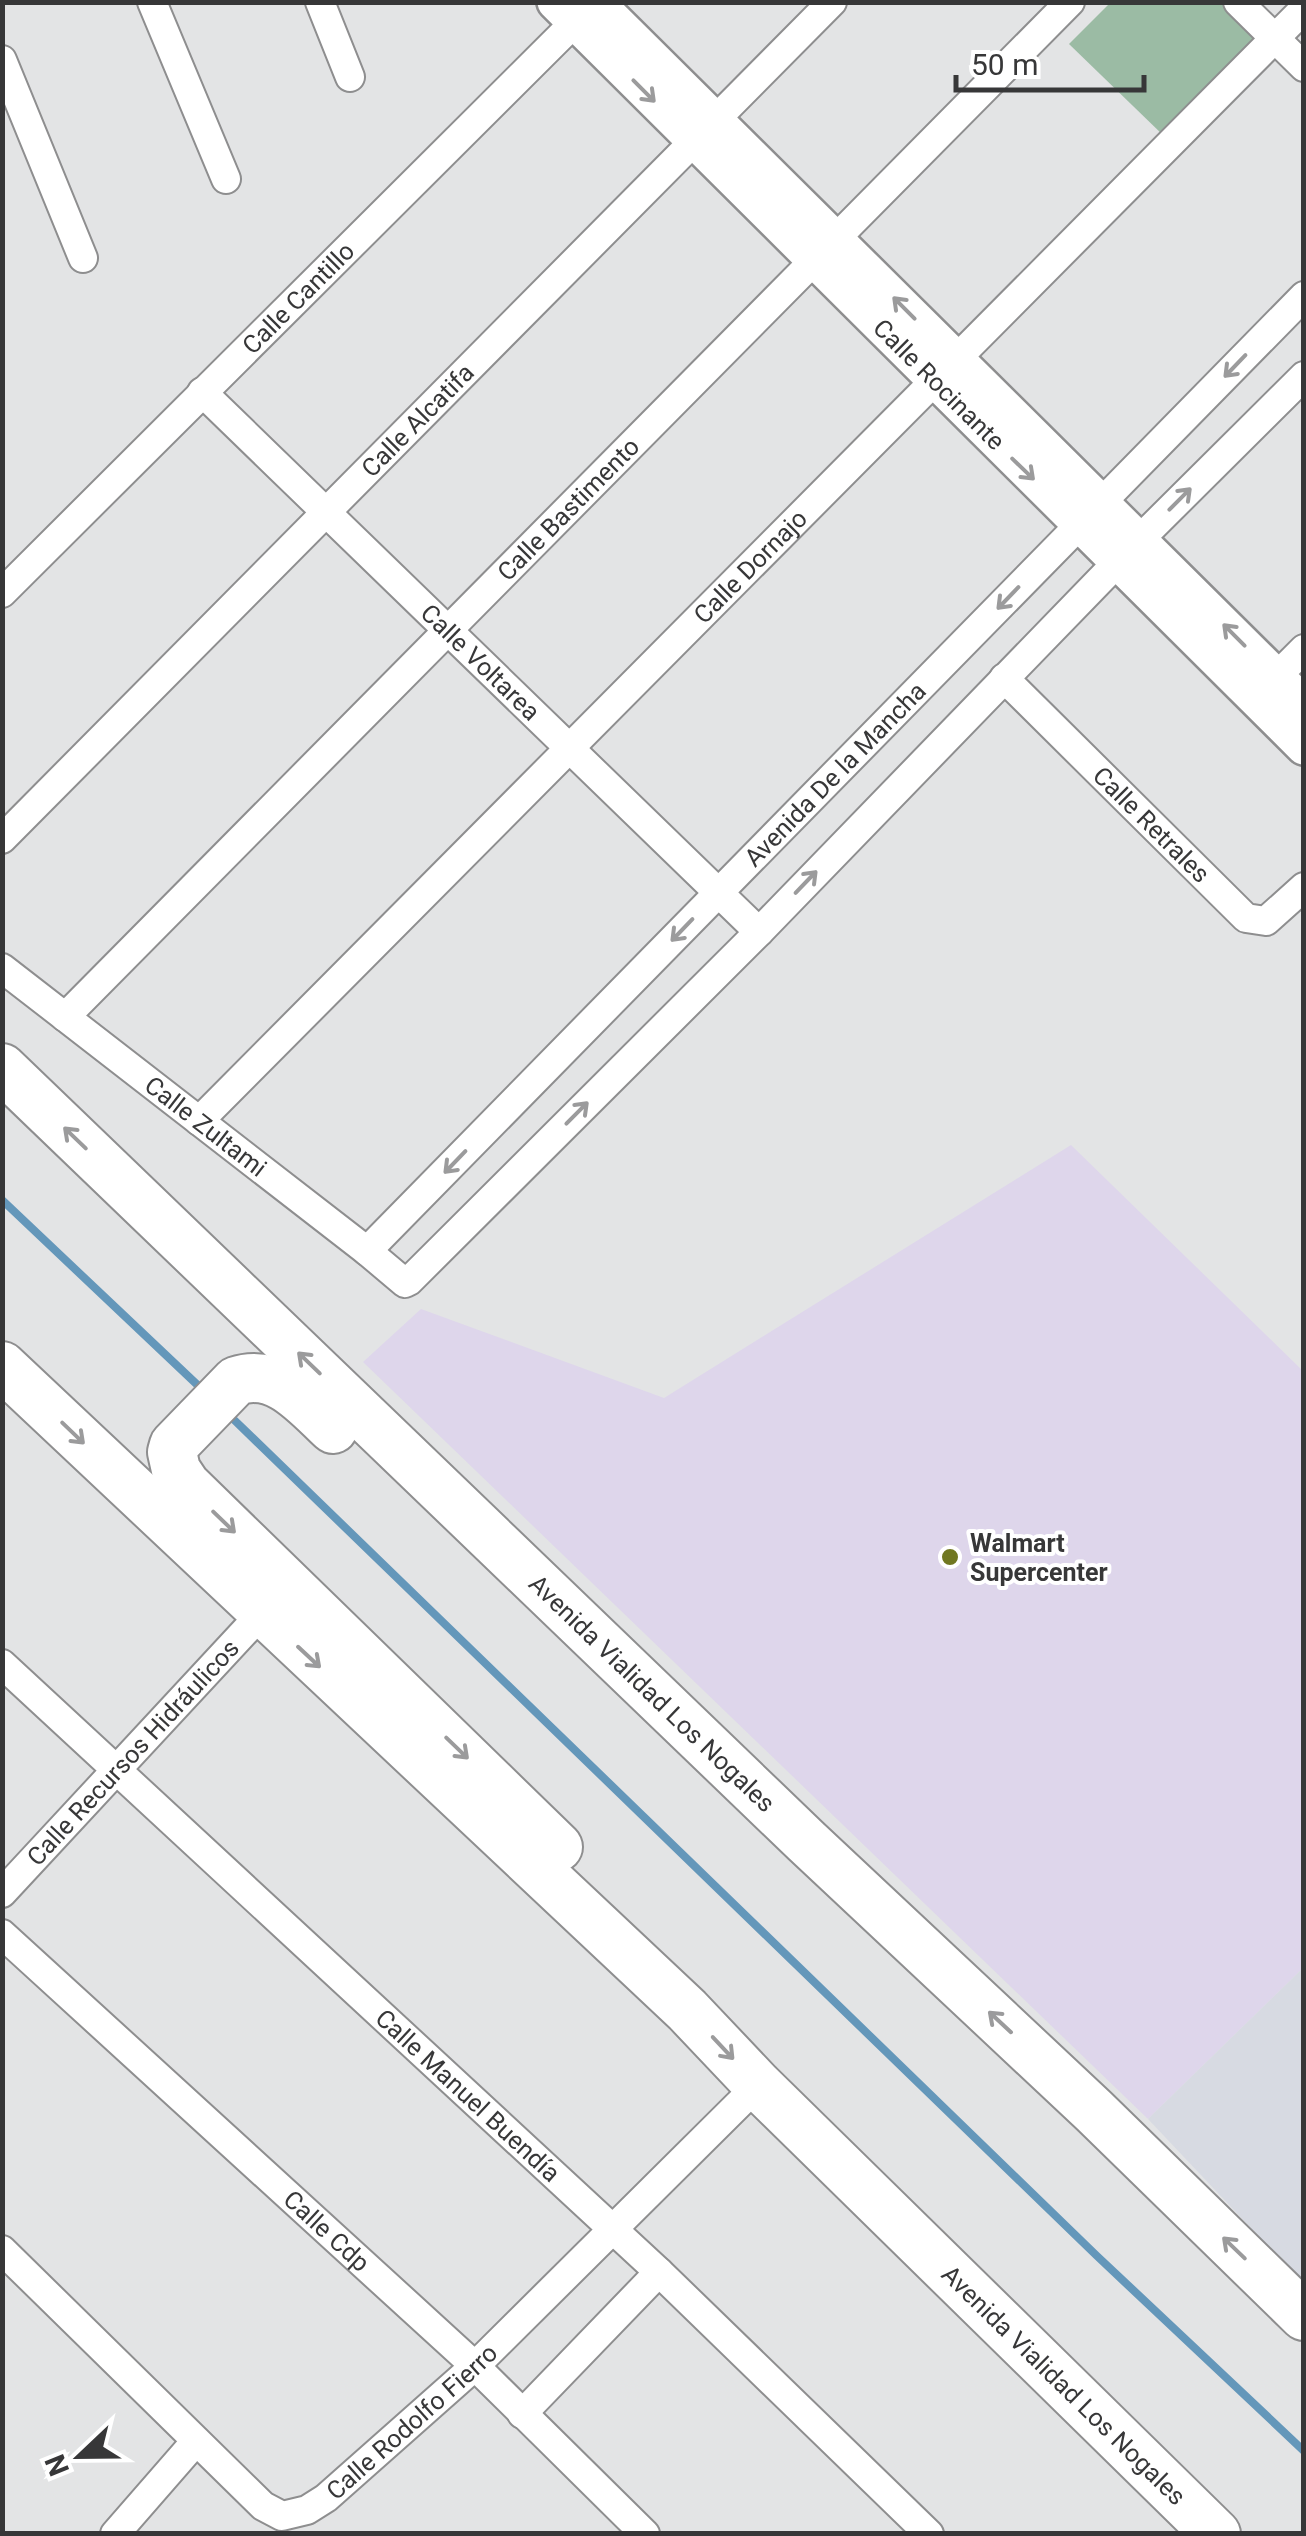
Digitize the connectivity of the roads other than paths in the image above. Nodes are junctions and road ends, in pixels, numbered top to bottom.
1 (152, 2) edge
2 (320, 2) edge
3 (832, 2) edge
4 (1070, 2) edge
5 (1238, 2) edge
6 (580, 8) edge
7 (1304, 9) edge
8 (1274, 38) junction
9 (2, 60) edge
10 (1304, 67) edge
11 (350, 77) dead end
12 (705, 131) junction
13 (226, 179) dead end
14 (826, 249) junction
15 (82, 258) dead end
16 (1304, 296) edge
17 (945, 370) junction
18 (1304, 376) edge
19 (202, 392) junction
20 (326, 512) junction
21 (1090, 514) junction
22 (1127, 552) junction
23 (2, 594) edge
24 (448, 630) junction
25 (1304, 649) edge
26 (1004, 678) junction
27 (1265, 688) junction
28 (1304, 704) edge
29 (1304, 747) edge
30 (569, 748) junction
31 (2, 839) edge
32 (1304, 887) edge
33 (718, 893) junction
34 (758, 932) junction
35 (2, 968) edge
36 (65, 1017) junction
37 (2, 1068) edge
38 (199, 1121) junction
39 (367, 1252) junction
40 (2, 1366) edge
41 (262, 1613) junction
42 (2, 1664) edge
43 (116, 1771) junction
44 (806, 1841) junction
45 (2, 1893) edge
46 (2, 1934) edge
47 (687, 2010) junction
48 (758, 2085) junction
49 (614, 2230) junction
50 (2, 2250) edge
51 (660, 2272) junction
52 (1304, 2316) edge
53 (475, 2366) junction
54 (522, 2414) junction
55 (196, 2441) junction
56 (115, 2534) edge
57 (645, 2534) edge
58 (929, 2534) edge
59 (1216, 2534) edge

1 - 13 street
2 - 11 street
3 - 12 street, Calle Alcatifa
4 - 14 street, Calle Bastimento
5 - 8 street
6 - 12 street, Calle Rocinante
6 - 19 street, Calle Cantillo
7 - 8 street, Calle Dornajo
8 - 10 street
8 - 17 street, Calle Dornajo
9 - 15 street
12 - 14 street, Calle Rocinante
12 - 20 street, Calle Alcatifa
14 - 17 street, Calle Rocinante
14 - 24 street, Calle Bastimento
16 -> 21 street, Avenida De la Mancha
17 - 21 street, Calle Rocinante
17 - 30 street, Calle Dornajo
22 -> 18 street
19 - 20 street, Calle Voltarea
19 - 23 street, Calle Cantillo
20 - 24 street, Calle Voltarea
20 - 31 street, Calle Alcatifa
21 - 22 street, Calle Rocinante
21 -> 33 street, Avenida De la Mancha
22 - 26 street
22 - 27 street, Calle Rocinante
24 - 30 street, Calle Voltarea
24 - 36 street, Calle Bastimento
25 - 27 street
26 - 32 street, Calle Retrales
34 -> 26 street
27 - 28 street, Calle Rocinante
27 - 29 street, Calle Rocinante
30 - 33 street, Calle Voltarea
30 - 38 street, Calle Dornajo
33 - 34 street, Calle Voltarea
33 -> 39 street, Avenida De la Mancha
39 -> 34 street, Calle Zultami
35 - 36 street, Calle Zultami
36 - 38 street, Calle Zultami
44 -> 37 highway, Avenida Vialidad Los Nogales
38 - 39 street, Calle Zultami
40 -> 41 highway, Avenida Vialidad Los Nogales
41 - 43 street, Calle Recursos Hidráulicos
41 -> 47 highway, Avenida Vialidad Los Nogales
42 - 43 street, Calle Manuel Buendía
43 - 45 street, Calle Recursos Hidráulicos
43 - 49 street, Calle Manuel Buendía
44 -> 47 highway
52 -> 44 highway, Avenida Vialidad Los Nogales
46 - 53 street, Calle Cdp
47 -> 48 highway, Avenida Vialidad Los Nogales
48 - 49 street, Calle Rodolfo Fierro
48 - 59 highway, Avenida Vialidad Los Nogales
49 - 51 street, Calle Manuel Buendía
49 - 53 street, Calle Rodolfo Fierro
50 - 55 street, Calle Rodolfo Fierro
51 - 54 street
51 - 58 street, Calle Manuel Buendía
53 - 54 street, Calle Cdp
53 - 55 street, Calle Rodolfo Fierro
54 - 57 street, Calle Cdp
55 - 56 street

